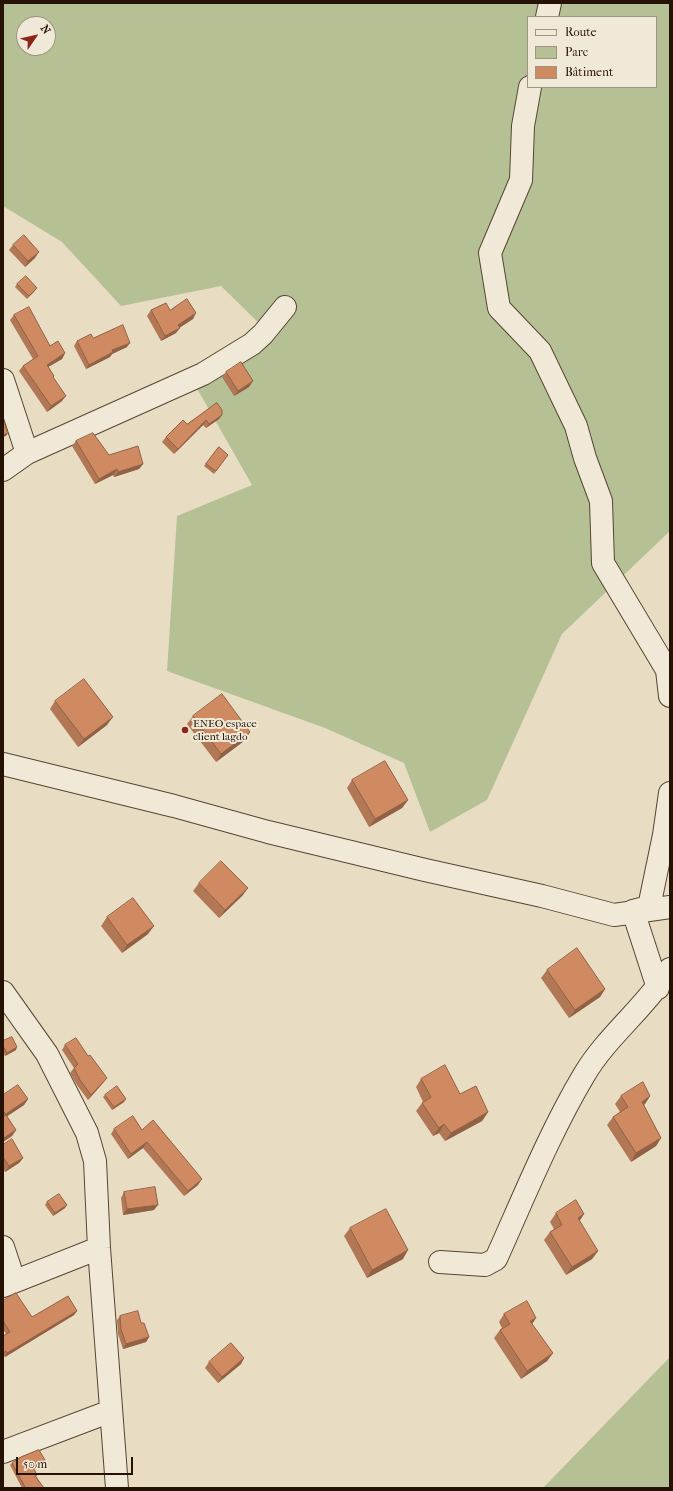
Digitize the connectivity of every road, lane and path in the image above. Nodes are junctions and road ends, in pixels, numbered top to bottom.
1 (550, 3) edge
2 (547, 16) edge
3 (530, 88) edge
4 (285, 307) dead end
5 (3, 380) edge
6 (28, 453) junction
7 (3, 470) edge
8 (670, 696) edge
9 (3, 764) edge
10 (670, 793) edge
11 (670, 907) edge
12 (633, 911) junction
13 (670, 969) edge
14 (658, 988) junction
15 (3, 992) edge
16 (3, 1247) edge
17 (99, 1248) junction
18 (440, 1262) dead end
19 (7, 1284) edge
20 (111, 1411) junction
21 (3, 1452) edge
22 (117, 1488) edge

1 - 2 street
3 - 8 street
4 - 6 street
5 - 6 street
6 - 7 street
9 - 12 street
10 - 12 street
11 - 12 street
12 - 14 street
13 - 14 street
14 - 18 street
15 - 17 street
16 - 19 street
17 - 19 street
17 - 20 street
20 - 21 street
20 - 22 street

